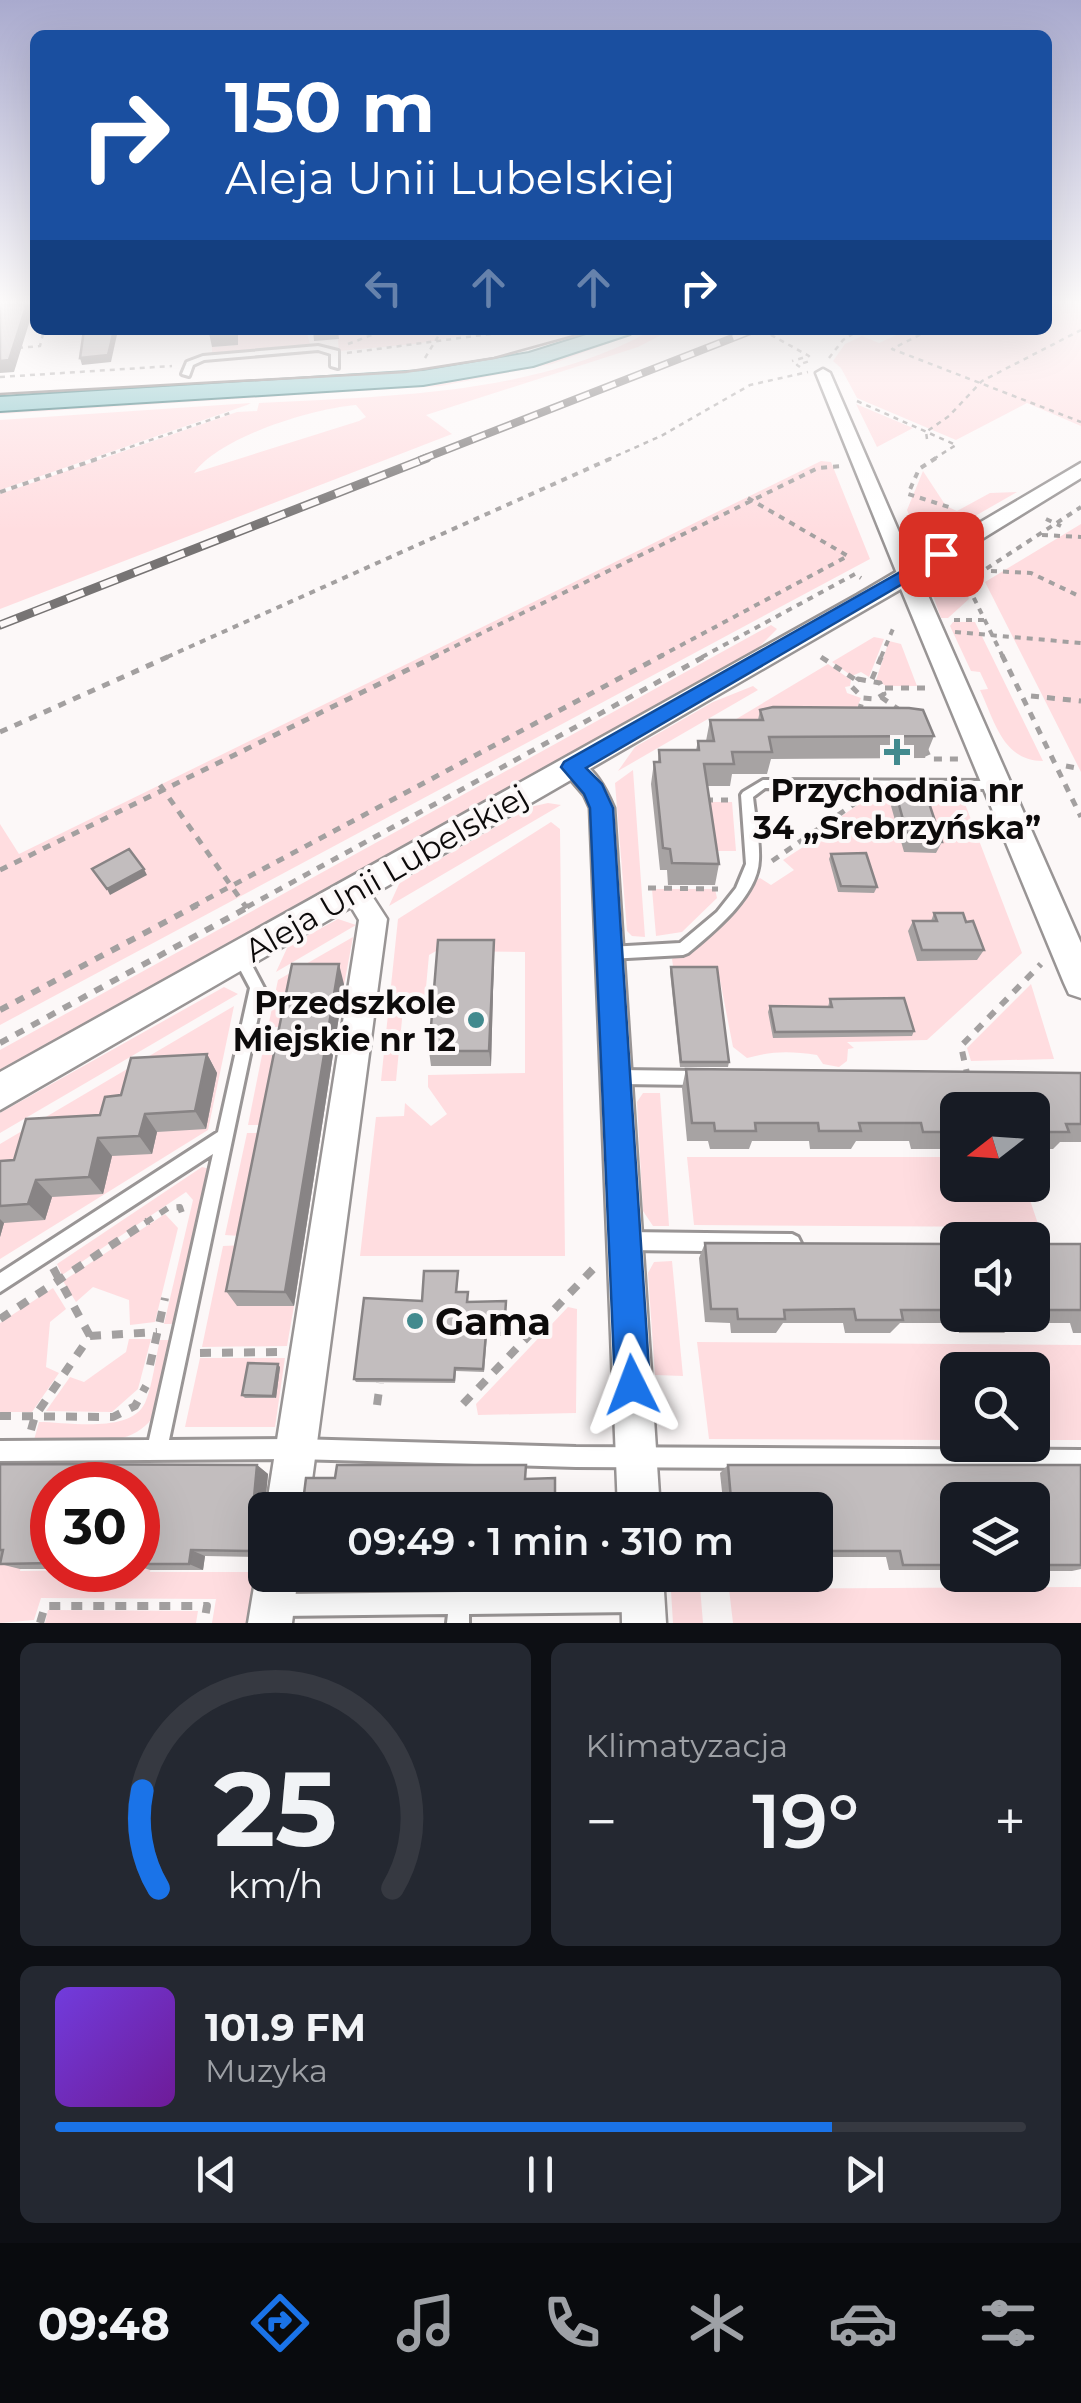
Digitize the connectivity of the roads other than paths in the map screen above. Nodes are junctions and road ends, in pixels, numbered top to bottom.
1 (57, 380) edge
2 (395, 380) edge
3 (826, 380) edge
4 (0, 384) edge
5 (0, 404) edge
6 (1081, 469) edge
7 (908, 576) junction
8 (572, 767) junction
9 (996, 786) junction
10 (354, 890) junction
11 (609, 953) junction
12 (240, 956) junction
13 (1081, 982) edge
14 (616, 1077) junction
15 (720, 1078) edge
16 (0, 1092) edge
17 (226, 1137) junction
18 (625, 1241) junction
19 (807, 1244) edge
20 (0, 1282) edge
21 (157, 1448) junction
22 (296, 1449) junction
23 (0, 1450) edge
24 (636, 1457) junction
25 (1081, 1460) edge
26 (290, 1492) edge
27 (637, 1492) edge
28 (643, 1600) edge
29 (273, 1601) edge
30 (458, 1613) edge

1 - 4 main road
2 - 5 main road
3 - 7 street
6 - 7 street, Aleja Unii Lubelskiej
7 - 8 street, Aleja Unii Lubelskiej
7 - 9 street
8 - 10 street, Aleja Unii Lubelskiej
8 - 11 street
9 - 11 lane
9 - 13 street
10 - 12 street, Aleja Unii Lubelskiej
10 - 22 street
11 - 14 street
12 - 16 street, Aleja Unii Lubelskiej
12 - 17 lane
14 - 15 lane
14 - 18 street
17 - 20 lane
17 - 21 lane
18 - 19 lane
18 - 24 street
21 - 22 lane
21 - 23 lane
22 - 24 lane
22 - 26 street
24 - 25 lane
24 - 27 street
28 - 30 lane
29 - 30 lane

